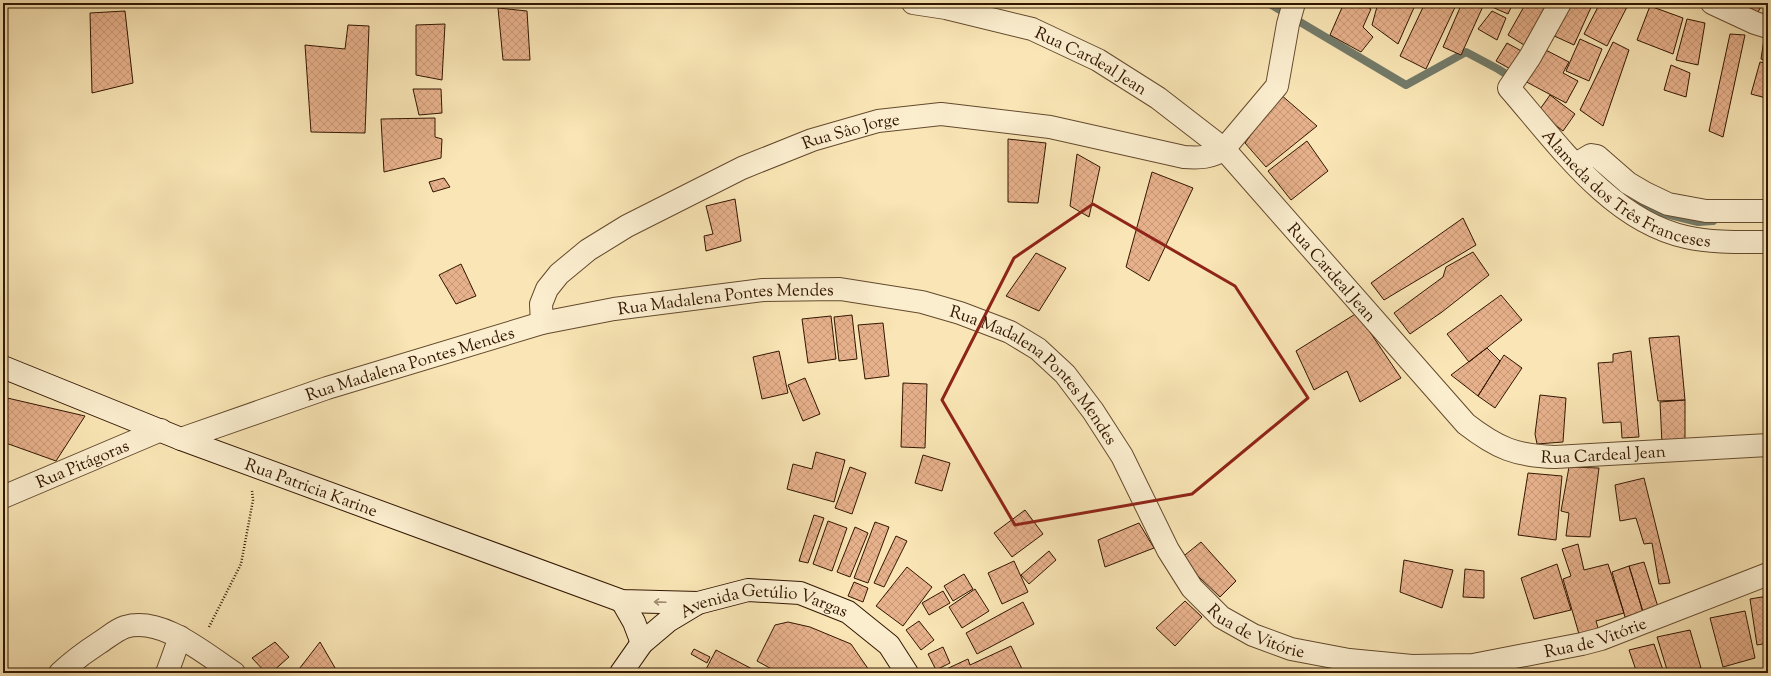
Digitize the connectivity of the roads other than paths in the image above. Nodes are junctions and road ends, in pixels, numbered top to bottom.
1 (913, 3) edge
2 (1560, 3) edge
3 (1712, 3) edge
4 (1292, 12) edge
5 (1768, 27) edge
6 (1224, 149) junction
7 (1583, 160) junction
8 (1768, 211) edge
9 (1768, 242) edge
10 (542, 323) junction
11 (3, 367) edge
12 (161, 430) junction
13 (181, 439) junction
14 (1768, 445) edge
15 (3, 497) edge
16 (1168, 550) joint
17 (1768, 574) edge
18 (622, 601) junction
19 (698, 603) junction
20 (189, 643) junction
21 (642, 643) junction
22 (60, 673) edge
23 (167, 673) edge
24 (234, 673) edge
25 (621, 673) edge
26 (907, 673) edge

1 - 6 street, Rua Cardeal Jean
2 - 7 street, Alameda dos Três Franceses
3 - 5 street
4 - 6 street
6 - 10 street, Rua Sâo Jorge
6 - 14 street, Rua Cardeal Jean
7 - 8 street, Alameda dos Três Franceses
7 - 9 street, Alameda dos Três Franceses
10 - 13 street, Rua Madalena Pontes Mendes
10 - 16 street, Rua Madalena Pontes Mendes
11 - 12 street, Rua Patricia Karine
12 - 13 street, Rua Patricia Karine
12 - 15 street, Rua Pitágoras
13 - 18 street, Rua Patricia Karine
16 - 17 street, Rua de Vitórie
19 -> 18 street, Rua Patricia Karine
18 - 21 street
19 - 21 street, Avenida Getúlio Vargas
19 - 26 street, Avenida Getúlio Vargas
20 - 22 street
20 - 23 street
20 - 24 street
21 - 25 street, Avenida Getúlio Vargas

